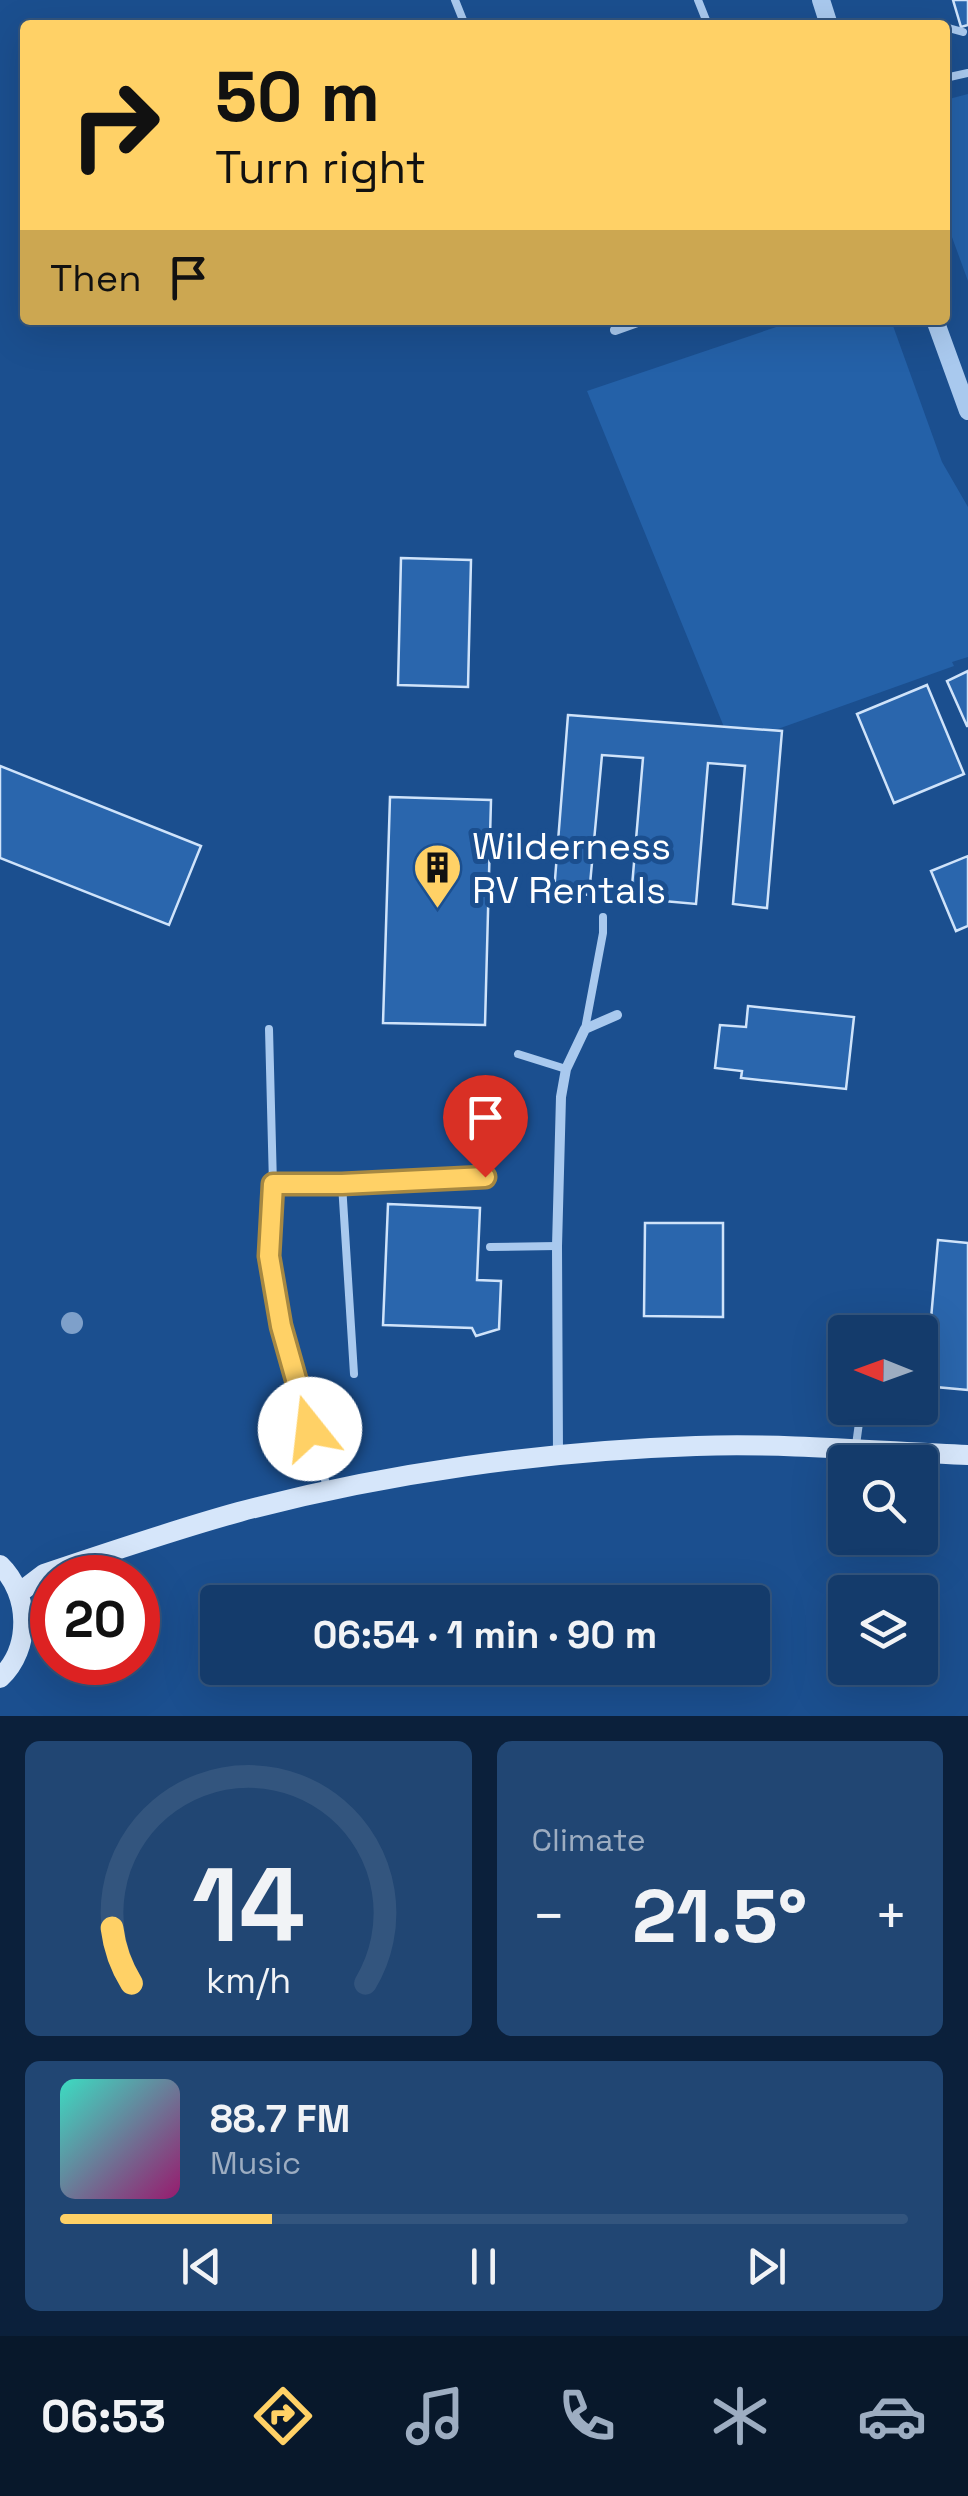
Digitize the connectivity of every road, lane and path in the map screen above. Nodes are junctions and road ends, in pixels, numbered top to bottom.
1 (950, 28) edge
2 (963, 32) dead end
3 (629, 325) edge
4 (936, 325) edge
5 (615, 330) dead end
6 (968, 411) edge
7 (604, 917) dead end
8 (618, 1015) dead end
9 (268, 1028) dead end
10 (585, 1029) junction
11 (518, 1054) dead end
12 (566, 1069) junction
13 (485, 1177) dead end
14 (273, 1184) junction
15 (342, 1184) junction
16 (557, 1246) junction
17 (490, 1247) dead end
18 (354, 1374) dead end
19 (828, 1449) edge
20 (558, 1454) junction
21 (938, 1454) edge
22 (968, 1455) edge
23 (328, 1492) junction
24 (0, 1564) edge
25 (19, 1592) junction
26 (0, 1678) edge

1 - 2 lane
3 - 5 street
4 - 6 street
7 - 10 lane
8 - 10 street
9 - 14 lane
10 - 12 street
11 - 12 lane
12 - 16 street
13 - 15 lane
14 - 15 lane
14 - 23 lane
15 - 18 lane
16 - 17 lane
16 - 20 street
19 - 20 main road
20 - 23 main road
21 - 22 main road
23 - 25 main road
24 - 25 main road
25 - 26 main road

